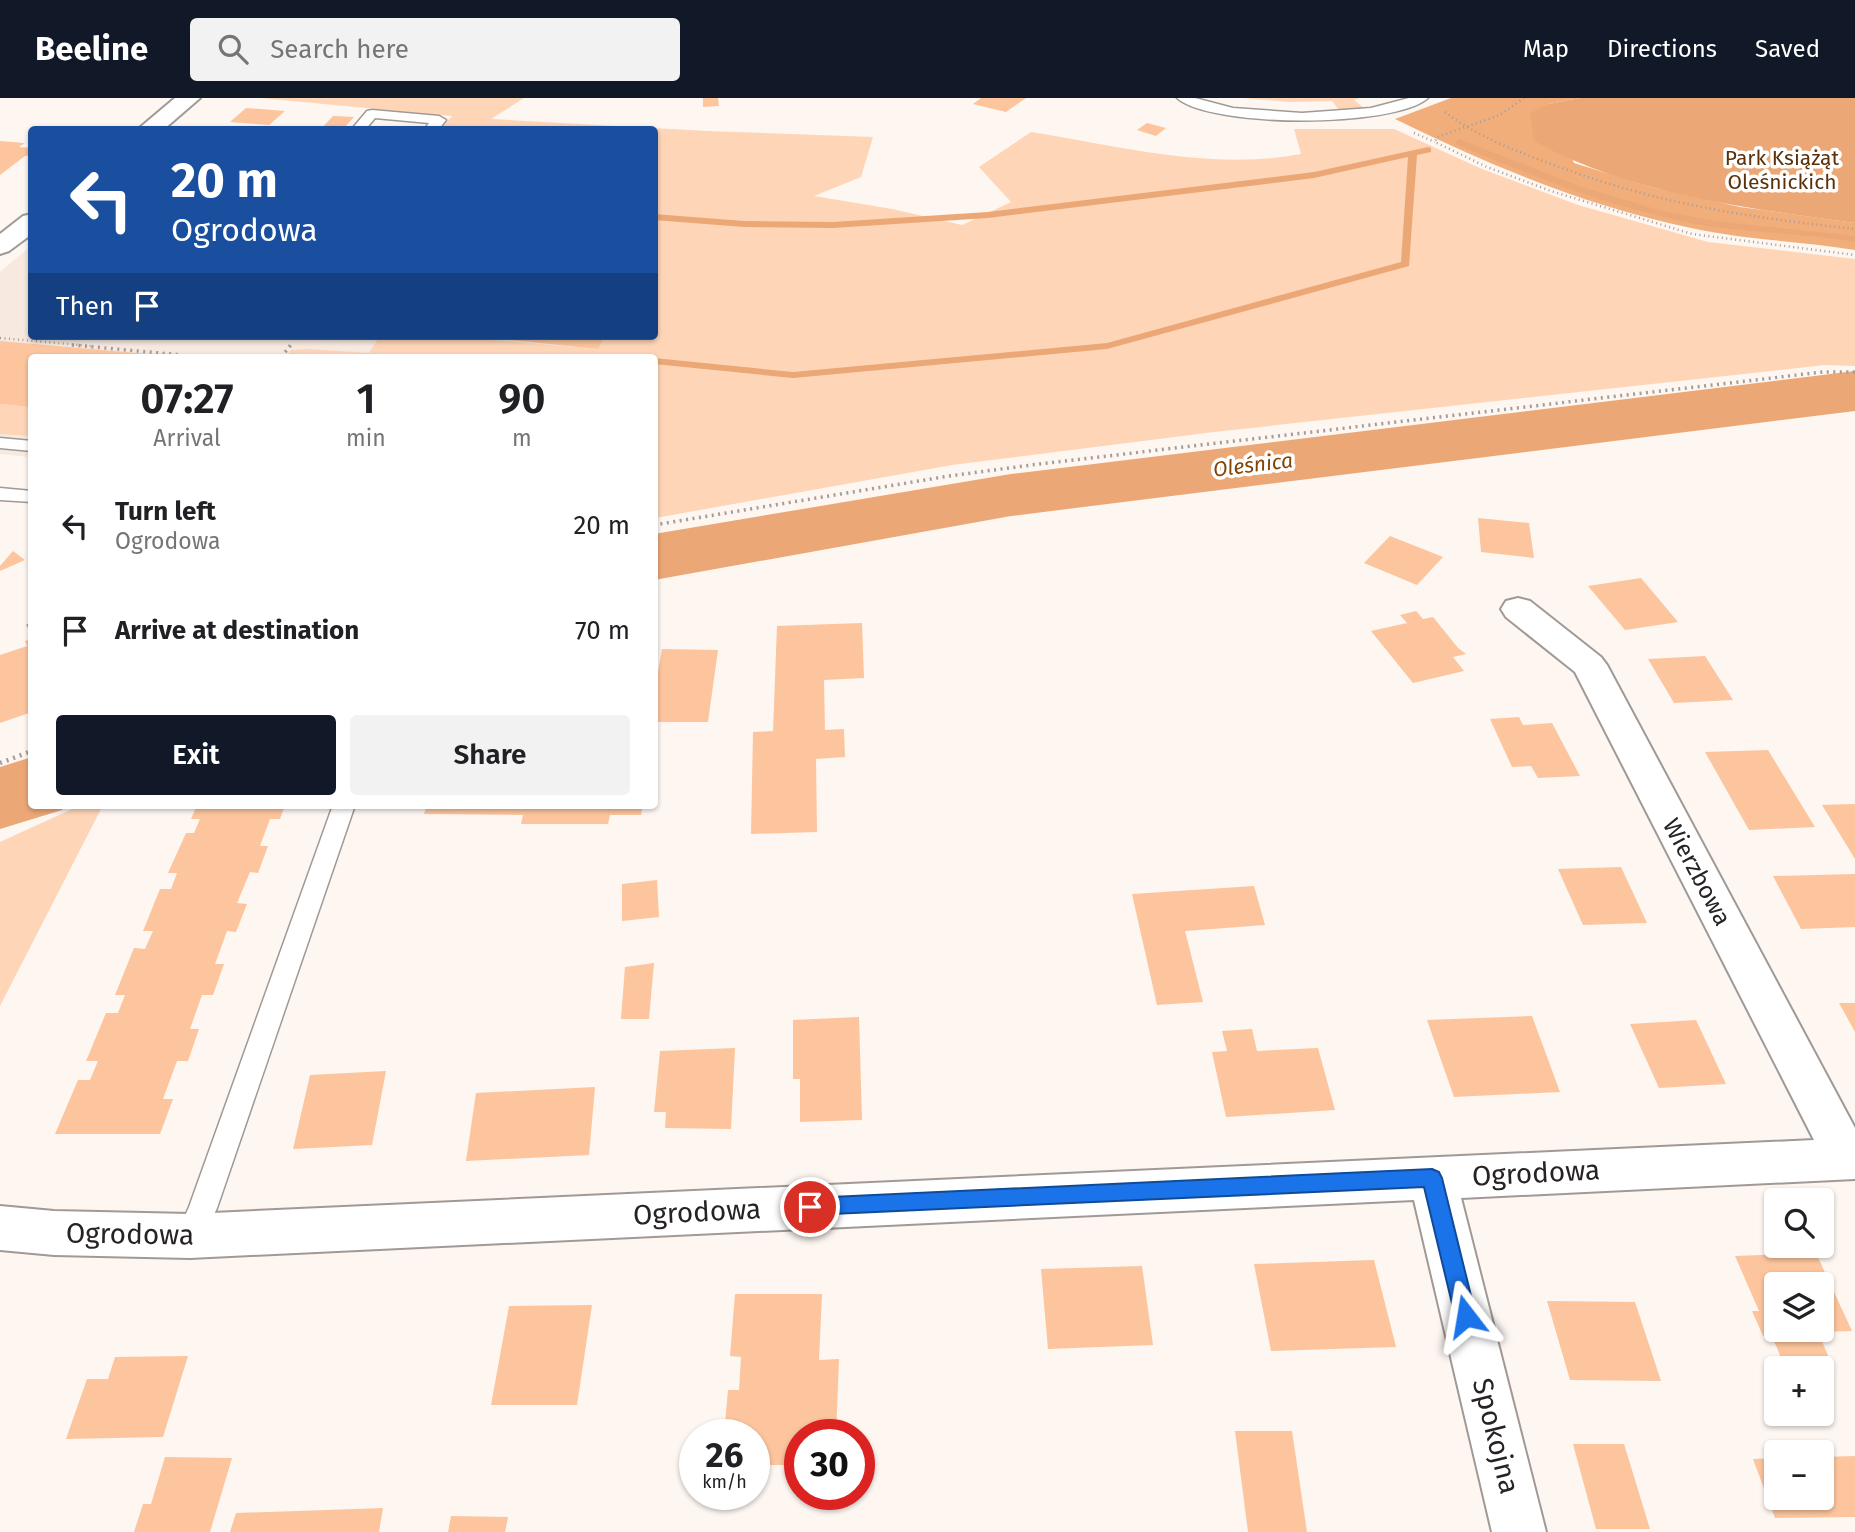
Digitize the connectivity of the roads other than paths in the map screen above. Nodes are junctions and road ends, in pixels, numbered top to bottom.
1 (189, 98) edge
2 (1184, 98) edge
3 (1421, 98) edge
4 (153, 126) edge
5 (361, 126) edge
6 (434, 126) edge
7 (0, 443) edge
8 (28, 446) edge
9 (0, 494) edge
10 (28, 498) edge
11 (1518, 609) dead end
12 (343, 809) edge
13 (1852, 1159) edge
14 (1432, 1178) junction
15 (0, 1228) edge
16 (190, 1236) junction
17 (1520, 1532) edge

1 - 4 street
2 - 3 lane
5 - 6 lane
7 - 8 lane
9 - 10 lane
11 - 13 street, Wierzbowa
12 - 16 lane
13 - 14 street, Ogrodowa
14 - 16 street, Ogrodowa
14 - 17 street, Spokojna
15 - 16 street, Ogrodowa

